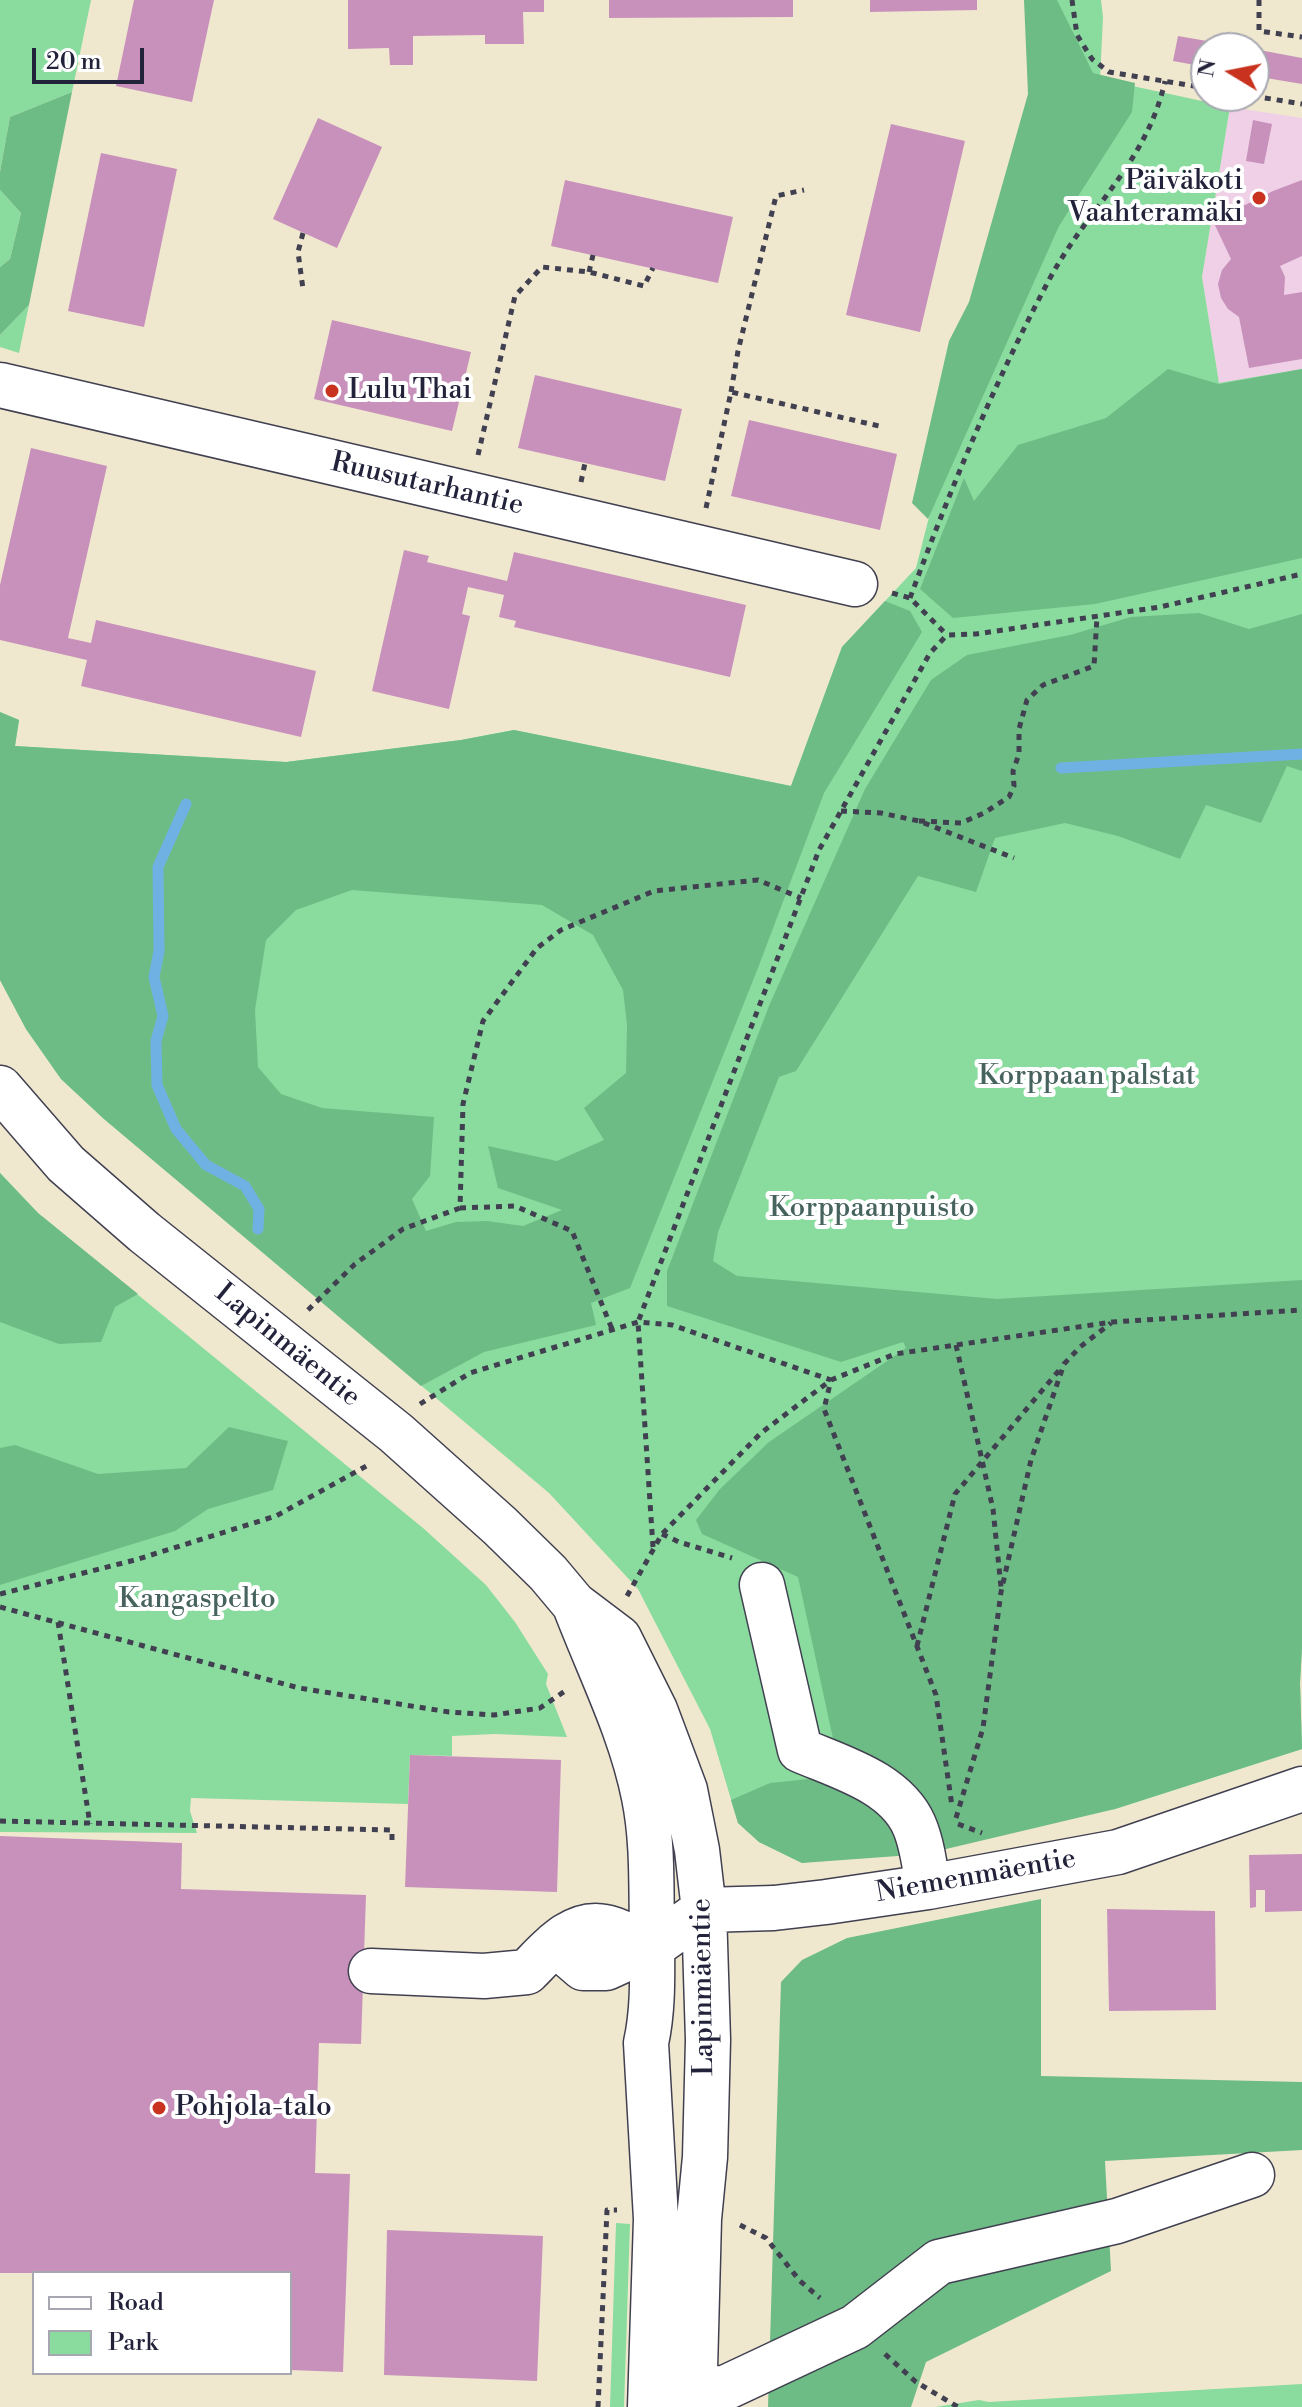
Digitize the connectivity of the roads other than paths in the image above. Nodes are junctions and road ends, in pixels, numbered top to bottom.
1 (0, 385) edge
2 (855, 584) road end
3 (0, 1088) edge
4 (762, 1585) road end
5 (574, 1604) junction
6 (1302, 1789) edge
7 (928, 1887) junction
8 (704, 1910) junction
9 (652, 1947) junction
10 (371, 1971) dead end
11 (1252, 2175) dead end
12 (694, 2398) edge
13 (650, 2407) edge

1 - 2 street, Ruusutarhantie
3 - 5 street, Lapinmäentie
4 - 7 street
5 - 8 street, Lapinmäentie
5 - 9 street, Lapinmäentie
6 - 7 street, Niemenmäentie
7 - 8 street, Niemenmäentie
8 - 9 street
8 - 12 street, Lapinmäentie
9 - 10 street
9 - 13 street, Lapinmäentie
11 - 12 street

